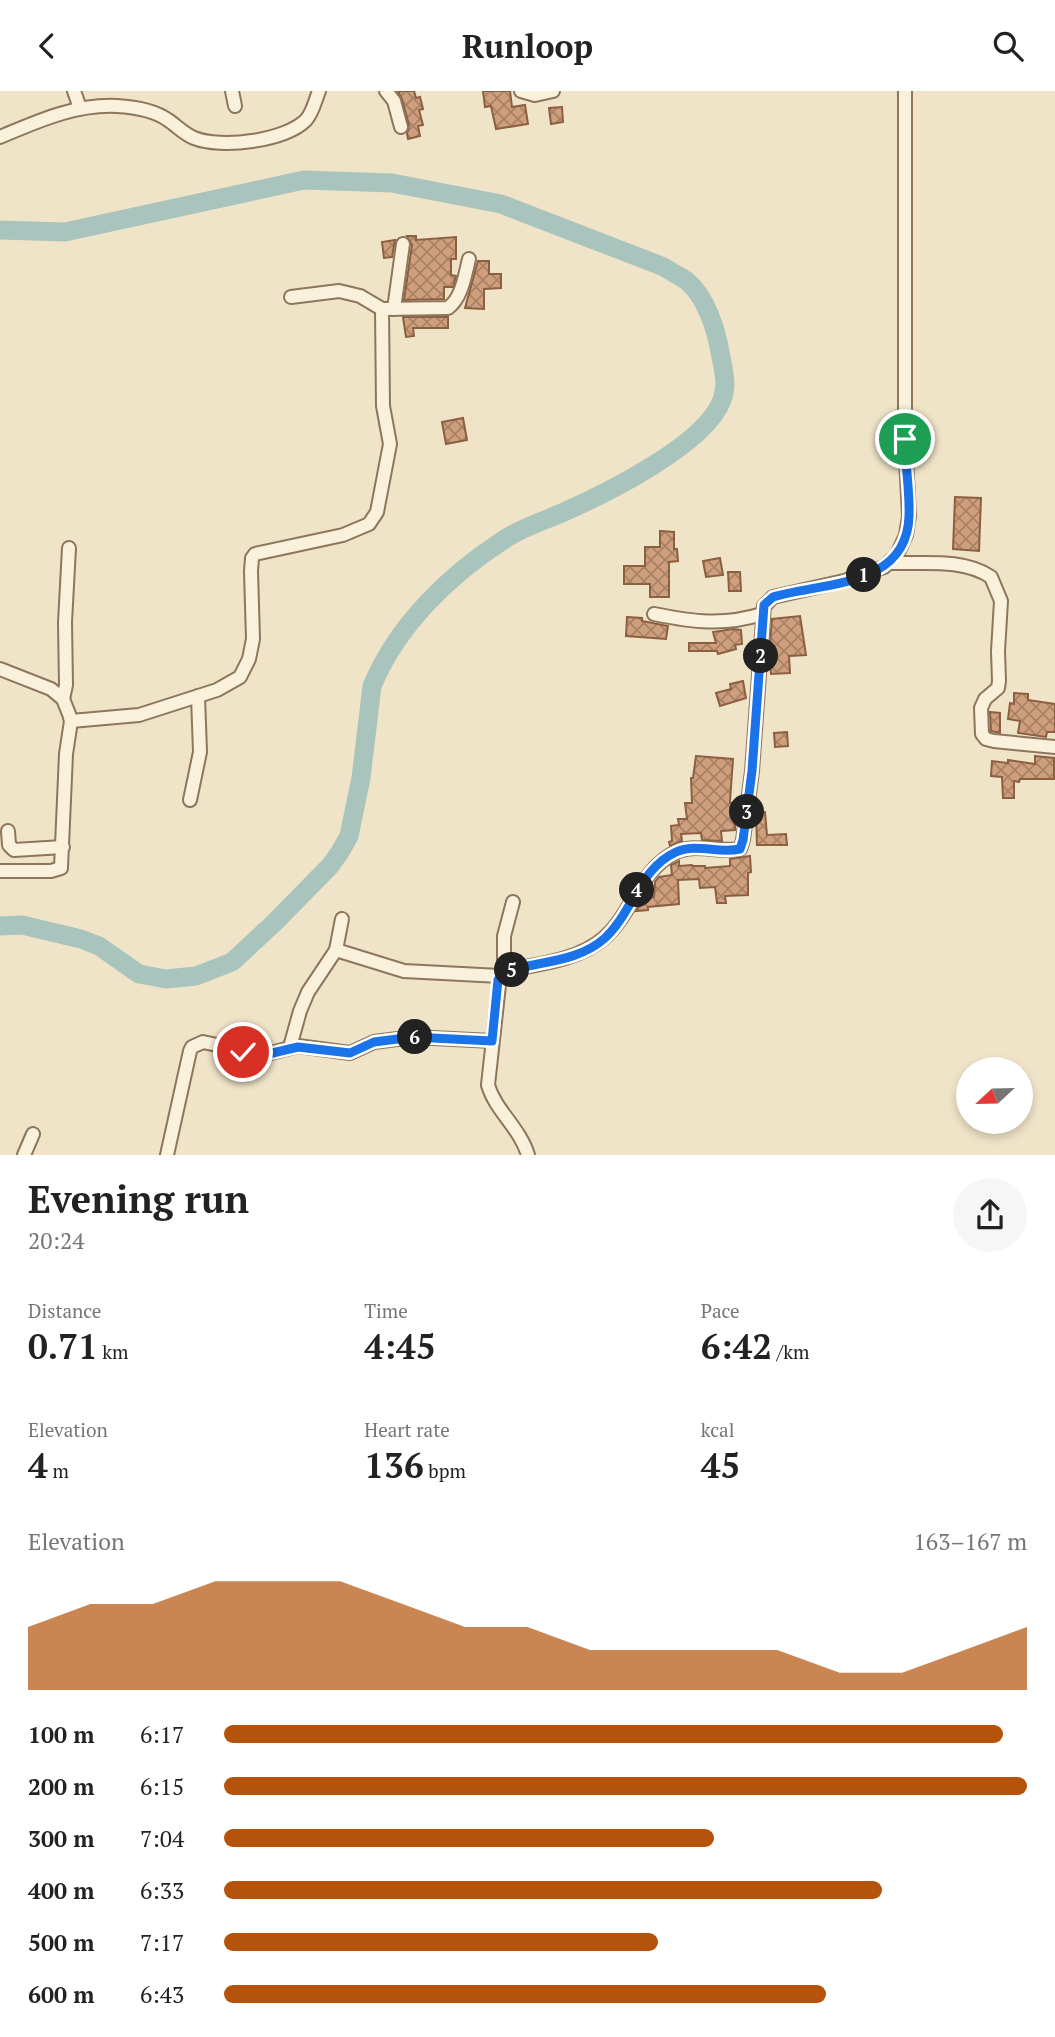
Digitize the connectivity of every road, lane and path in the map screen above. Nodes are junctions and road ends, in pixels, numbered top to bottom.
1 (74, 91) edge
2 (232, 91) edge
3 (319, 91) edge
4 (386, 91) edge
5 (521, 91) edge
6 (553, 91) edge
7 (905, 91) edge
8 (235, 106) dead end
9 (80, 108) junction
10 (401, 127) dead end
11 (0, 137) edge
12 (403, 244) dead end
13 (470, 259) dead end
14 (291, 297) dead end
15 (388, 309) junction
16 (69, 548) dead end
17 (891, 562) junction
18 (654, 614) dead end
19 (762, 614) junction
20 (0, 669) edge
21 (198, 696) junction
22 (63, 699) junction
23 (71, 721) junction
24 (1055, 747) edge
25 (190, 800) dead end
26 (8, 831) dead end
27 (63, 847) junction
28 (0, 871) edge
29 (513, 902) dead end
30 (342, 919) dead end
31 (336, 950) junction
32 (502, 974) junction
33 (492, 1041) junction
34 (290, 1047) junction
35 (33, 1134) dead end
36 (24, 1155) edge
37 (167, 1155) edge
38 (528, 1155) edge

1 - 9 street
2 - 8 street
3 - 9 street
4 - 10 street
5 - 6 street
7 - 17 street
9 - 11 street
12 - 15 street
13 - 15 street
14 - 15 street
15 - 21 street
16 - 22 street
17 - 19 street
17 - 24 street
18 - 19 street
19 - 32 street
20 - 22 street
21 - 23 street
21 - 25 street
22 - 23 street
23 - 27 street
26 - 27 street
27 - 28 street
29 - 32 street
30 - 31 street
31 - 32 street
31 - 34 street
32 - 33 street
33 - 34 street
33 - 38 street
34 - 37 street
35 - 36 street

